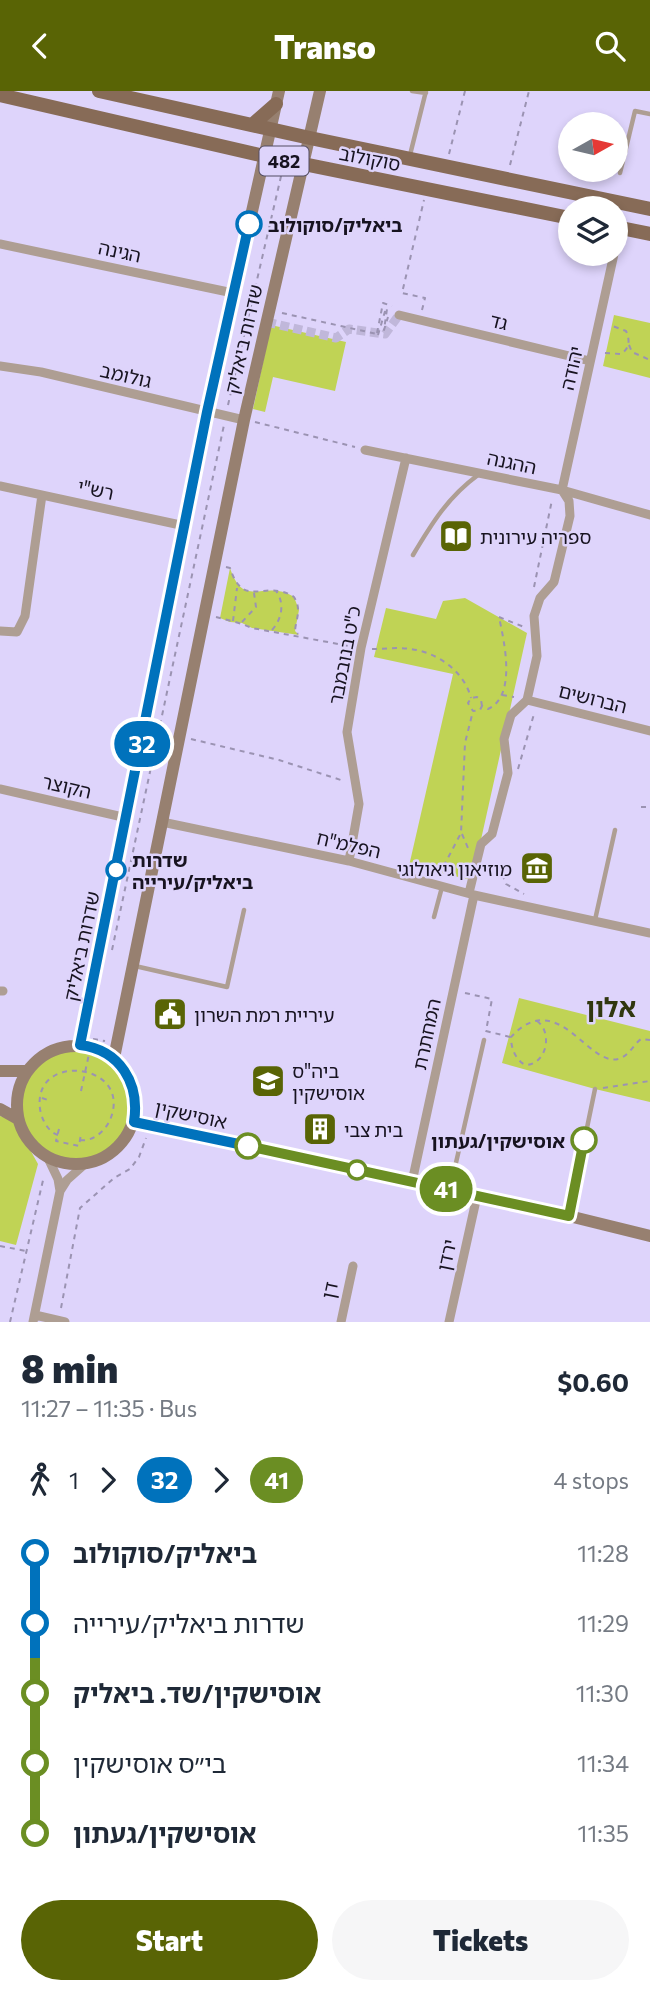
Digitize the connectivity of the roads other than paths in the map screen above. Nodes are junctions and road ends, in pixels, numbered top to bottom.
1 (99, 91) edge
2 (320, 91) edge
3 (412, 91) edge
4 (426, 92) edge
5 (0, 95) edge
6 (277, 98) edge
7 (650, 114) edge
8 (252, 125) junction
9 (271, 129) junction
10 (310, 138) junction
11 (628, 140) edge
12 (264, 156) junction
13 (409, 159) junction
14 (304, 165) junction
15 (650, 209) edge
16 (558, 216) edge
17 (628, 233) edge
18 (650, 234) edge
19 (0, 244) edge
20 (611, 266) edge
21 (233, 293) junction
22 (399, 315) dead end
23 (590, 361) junction
24 (0, 366) edge
25 (207, 412) junction
26 (244, 420) junction
27 (365, 450) road end
28 (405, 458) junction
29 (481, 474) junction
30 (0, 486) edge
31 (558, 490) junction
32 (42, 495) junction
33 (650, 515) edge
34 (184, 526) junction
35 (413, 555) dead end
36 (0, 631) edge
37 (527, 700) junction
38 (650, 731) edge
39 (0, 789) edge
40 (127, 818) junction
41 (162, 822) junction
42 (615, 830) dead end
43 (349, 861) junction
44 (439, 885) junction
45 (472, 894) junction
46 (244, 910) dead end
47 (434, 917) dead end
48 (595, 921) junction
49 (650, 933) edge
50 (134, 966) junction
51 (484, 1040) dead end
52 (85, 1046) junction
53 (114, 1058) junction
54 (0, 1071) edge
55 (27, 1071) junction
56 (594, 1089) road end
57 (0, 1109) edge
58 (18, 1119) junction
59 (134, 1122) junction
60 (48, 1158) junction
61 (85, 1164) junction
62 (412, 1182) junction
63 (450, 1190) junction
64 (60, 1191) junction
65 (477, 1196) junction
66 (569, 1216) junction
67 (650, 1236) edge
68 (353, 1265) dead end
69 (34, 1319) edge
70 (62, 1321) edge
71 (341, 1322) edge
72 (449, 1322) edge

1 - 8 main road, סוקולוב / 482
2 - 10 street, שדרות ביאליק
3 - 4 lane
4 - 13 lane
5 - 12 main road, סוקולוב / 482
6 - 8 main road
6 - 9 street, שדרות ביאליק
7 - 11 lane
8 - 9 main road, סוקולוב / 482
9 - 10 main road, סוקולוב / 482
9 - 12 street, שדרות ביאליק
10 - 13 main road, סוקולוב / 482
10 - 14 street, שדרות ביאליק
12 - 14 main road, סוקולוב / 482
12 - 21 street, שדרות ביאליק
13 - 15 main road, סוקולוב / 482
14 - 16 main road, סוקולוב / 482
14 - 26 street, שדרות ביאליק
17 - 18 main road
19 - 21 street, הגינה
20 - 23 street, יהודה
21 - 25 street, שדרות ביאליק
22 - 23 street, גד
23 - 31 street, יהודה
24 - 25 street, גולומב
25 - 26 street, גולומב
25 - 34 street, שדרות ביאליק
26 - 41 street, שדרות ביאליק
27 - 28 street, ההגנה
28 - 29 street, ההגנה
28 - 43 street, כ"ט בנובמבר
29 - 31 street, ההגנה
29 - 35 lane
30 - 32 street, רש"י
31 - 33 street, ההגנה
31 - 37 street, המחתרת
32 - 34 street, רש"י
32 - 36 street
34 - 40 street, שדרות ביאליק
37 - 38 street, הברושים
37 - 45 street, המחתרת
39 - 40 street, הקוצר
40 - 52 street, שדרות ביאליק
41 - 43 street, הפלמ"ח
41 - 50 street, שדרות ביאליק
42 - 48 lane
43 - 44 street, הפלמ"ח
44 - 45 street, הפלמ"ח
44 - 47 lane
45 - 48 street, הפלמ"ח
45 - 62 street, המחתרת
46 - 50 lane
48 - 49 street, הפלמ"ח
50 - 53 street, שדרות ביאליק
51 - 63 lane
52 - 53 street
52 - 55 street
53 - 59 street
54 - 55 street
55 - 58 street
56 - 66 lane
57 - 58 street
58 - 60 street
59 - 61 street
59 - 62 street, אוסישקין
60 - 61 street
60 - 64 street
61 - 64 street
62 - 63 street, אוסישקין
63 - 65 street, אוסישקין
64 - 69 street
65 - 66 street, אוסישקין
65 - 72 street, ירדן
66 - 67 street, אוסישקין
68 - 71 street, דן
69 - 70 street

